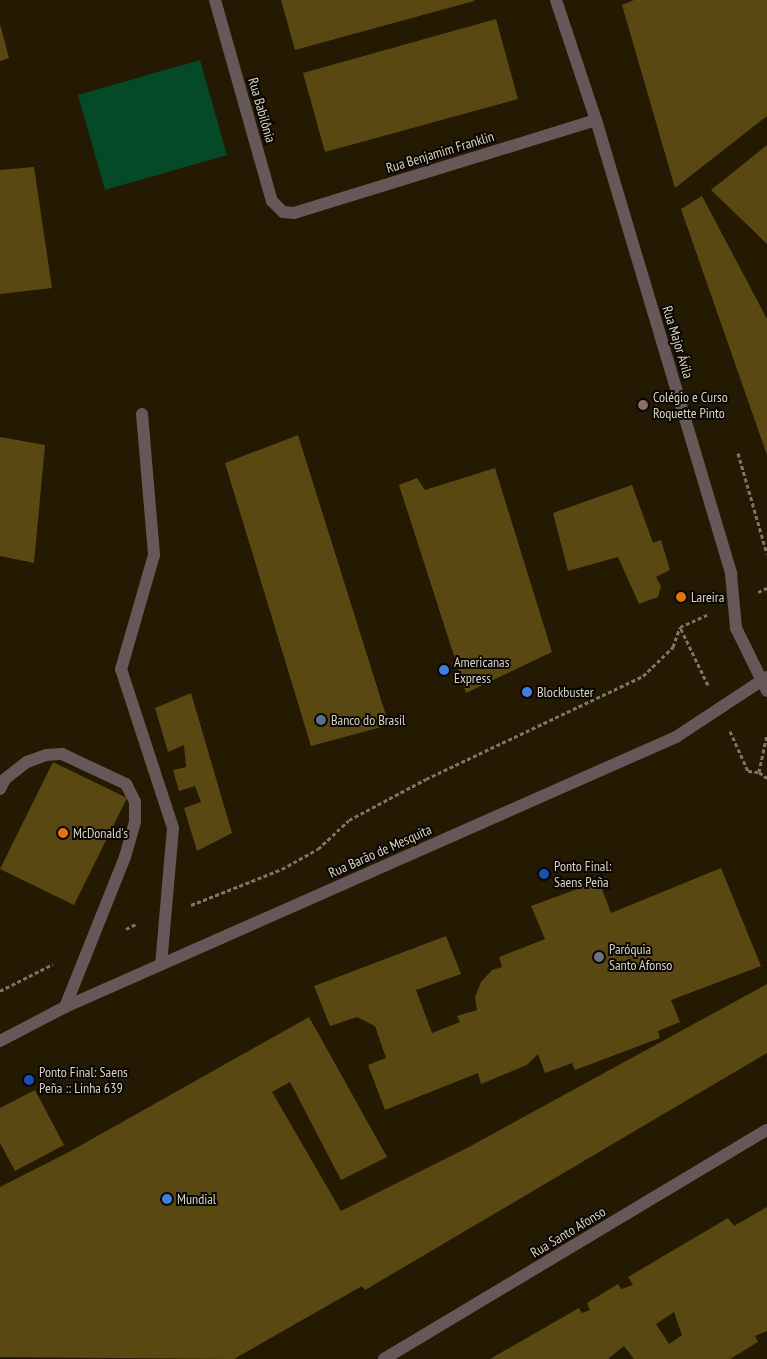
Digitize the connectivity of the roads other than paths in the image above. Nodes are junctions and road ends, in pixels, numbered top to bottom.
1 (215, 0) edge
2 (556, 0) edge
3 (596, 120) junction
4 (294, 213) joint
5 (142, 414) dead end
6 (765, 683) edge
7 (0, 789) edge
8 (161, 964) junction
9 (65, 1007) junction
10 (0, 1041) edge
11 (767, 1130) edge
12 (384, 1359) edge

1 - 4 street, Rua Babilônia
2 - 3 street, Rua Major Ávila
3 - 4 street, Rua Benjamim Franklin
3 - 6 street, Rua Major Ávila
5 - 8 street
6 - 8 street, Rua Barão de Mesquita
7 - 9 street
8 - 9 street, Rua Barão de Mesquita
9 - 10 street, Rua Barão de Mesquita
11 - 12 street, Rua Santo Afonso

